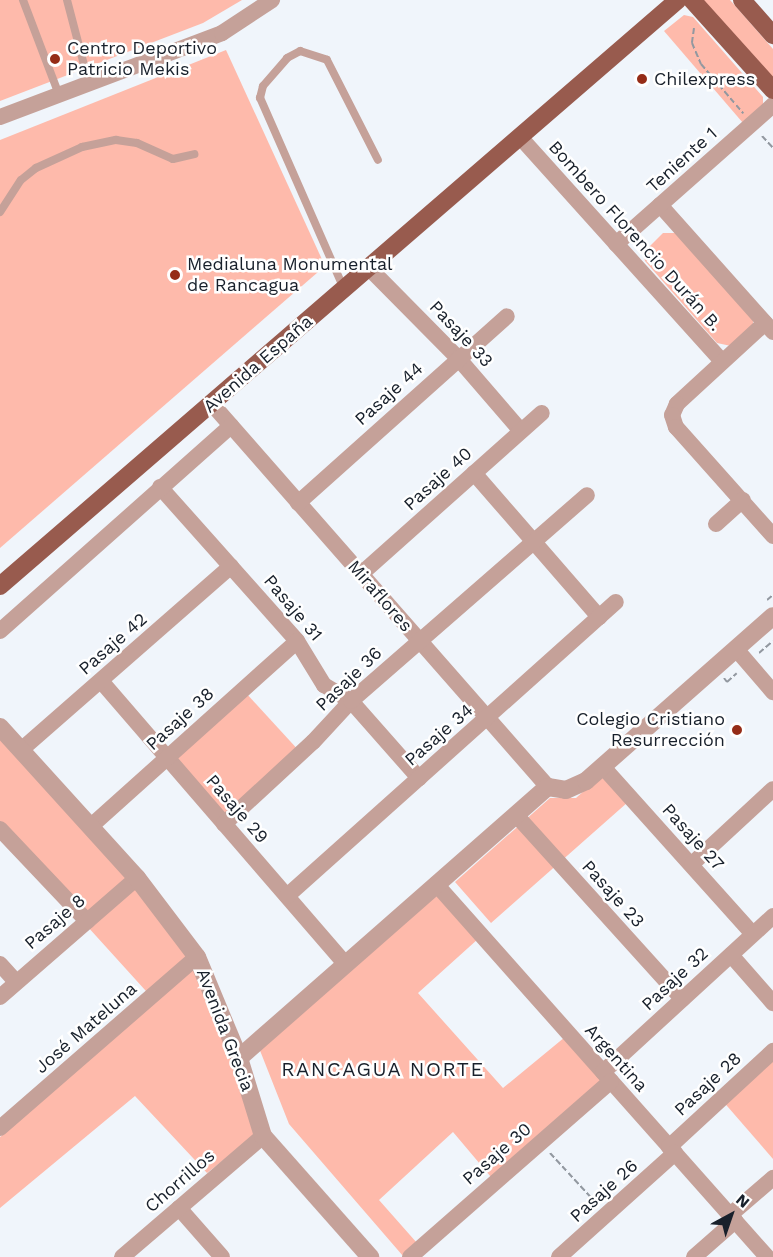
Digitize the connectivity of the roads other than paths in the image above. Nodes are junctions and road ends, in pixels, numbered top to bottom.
1 (23, 0) edge
2 (67, 0) edge
3 (272, 0) edge
4 (678, 0) edge
5 (692, 0) edge
6 (742, 0) edge
7 (773, 35) edge
8 (89, 84) junction
9 (773, 90) edge
10 (59, 96) junction
11 (773, 105) edge
12 (0, 117) edge
13 (520, 137) junction
14 (194, 154) dead end
15 (378, 160) dead end
16 (660, 205) junction
17 (0, 212) edge
18 (616, 244) junction
19 (369, 268) junction
20 (344, 289) junction
21 (507, 316) dead end
22 (769, 327) edge
23 (458, 358) junction
24 (722, 361) junction
25 (212, 404) junction
26 (542, 412) dead end
27 (231, 426) junction
28 (521, 431) junction
29 (474, 473) junction
30 (160, 487) junction
31 (587, 495) dead end
32 (743, 500) junction
33 (298, 503) junction
34 (716, 524) dead end
35 (773, 536) edge
36 (534, 541) junction
37 (231, 566) junction
38 (361, 574) junction
39 (0, 586) edge
40 (616, 602) dead end
41 (773, 616) edge
42 (599, 617) junction
43 (0, 632) edge
44 (419, 640) junction
45 (297, 641) junction
46 (736, 649) junction
47 (100, 681) junction
48 (773, 692) edge
49 (351, 701) junction
50 (487, 718) junction
51 (0, 727) edge
52 (21, 750) junction
53 (167, 756) junction
54 (603, 767) junction
55 (419, 778) junction
56 (548, 787) junction
57 (773, 789) edge
58 (516, 815) junction
59 (224, 824) junction
60 (90, 827) junction
61 (0, 829) edge
62 (692, 864) junction
63 (137, 878) junction
64 (436, 884) junction
65 (286, 896) junction
66 (773, 916) edge
67 (87, 921) junction
68 (753, 934) junction
69 (731, 955) junction
70 (197, 957) junction
71 (344, 963) junction
72 (0, 964) edge
73 (16, 982) junction
74 (0, 997) edge
75 (682, 999) junction
76 (773, 1003) edge
77 (773, 1051) edge
78 (239, 1058) junction
79 (607, 1076) junction
80 (0, 1128) edge
81 (263, 1136) junction
82 (672, 1150) junction
83 (773, 1178) edge
84 (179, 1208) junction
85 (732, 1218) junction
86 (122, 1257) edge
87 (222, 1257) edge
88 (370, 1257) edge
89 (410, 1257) edge
90 (559, 1257) edge
91 (694, 1257) edge
92 (767, 1257) edge

1 - 10 lane
2 - 8 lane
3 - 8 street
4 - 13 main road, Avenida España
5 - 9 main road
6 - 7 main road
8 - 10 street
10 - 12 street
11 - 16 street, Teniente 1
13 - 18 street, Bombero Florencio Durán B.
13 - 19 main road, Avenida España
14 - 17 lane
15 - 20 lane
16 - 18 street, Teniente 1
16 - 22 street
18 - 24 street, Bombero Florencio Durán B.
19 - 20 main road, Avenida España
19 - 23 street, Pasaje 33
20 - 25 main road, Avenida España
21 - 23 street, Pasaje 44
22 - 24 street
23 - 28 street, Pasaje 33
23 - 33 street, Pasaje 44
24 - 32 street
25 - 27 street, Miraflores
25 - 39 main road, Avenida España
26 - 28 street, Pasaje 40
27 - 30 street, Avenida España
27 - 33 street, Miraflores
28 - 29 street, Pasaje 40
29 - 36 street
29 - 38 street, Pasaje 40
30 - 37 street, Pasaje 31
30 - 43 street, Avenida España
31 - 36 street, Pasaje 36
32 - 34 street
32 - 35 street
33 - 38 street, Miraflores
36 - 42 street
36 - 44 street, Pasaje 36
37 - 45 street, Pasaje 31
37 - 47 street, Pasaje 42
38 - 44 street, Miraflores
40 - 42 street, Pasaje 34
41 - 46 street
42 - 50 street, Pasaje 34
44 - 49 street, Pasaje 36
44 - 50 street, Miraflores
45 - 49 street, Pasaje 31
45 - 53 street, Pasaje 38
46 - 48 street
46 - 54 street
47 - 52 street, Pasaje 42
47 - 53 street, Pasaje 29
49 - 55 street, Pasaje 31
49 - 59 street, Pasaje 36
50 - 55 street, Pasaje 34
50 - 56 street, Miraflores
51 - 52 street, Avenida Grecia
52 - 60 street, Avenida Grecia
53 - 59 street, Pasaje 29
53 - 60 street, Pasaje 38
54 - 56 street
54 - 62 street, Pasaje 27
55 - 65 street, Pasaje 34
56 - 58 street
57 - 62 street
58 - 64 street
58 - 75 street, Pasaje 23
59 - 65 street, Pasaje 29
60 - 63 street, Avenida Grecia
61 - 67 street
62 - 68 street, Pasaje 27
63 - 67 street, Pasaje 8
63 - 70 street, Avenida Grecia
64 - 71 street
64 - 79 street, Argentina
65 - 71 street, Pasaje 29
66 - 68 street, Pasaje 32
67 - 73 street, Pasaje 8
68 - 69 street, Pasaje 32
69 - 75 street, Pasaje 32
69 - 76 street
70 - 78 street, Avenida Grecia
70 - 80 street, José Mateluna
71 - 78 street
72 - 73 street
73 - 74 street, Pasaje 8
75 - 79 street, Pasaje 32
77 - 82 street, Pasaje 28
78 - 81 street, Avenida Grecia
79 - 82 street, Argentina
79 - 89 street, Pasaje 30
81 - 84 street, Chorrillos
81 - 88 street, Avenida Grecia
82 - 85 street, Argentina
82 - 90 street, Pasaje 26
83 - 85 street
84 - 86 street, Chorrillos
84 - 87 street
85 - 91 street
85 - 92 street, Argentina

